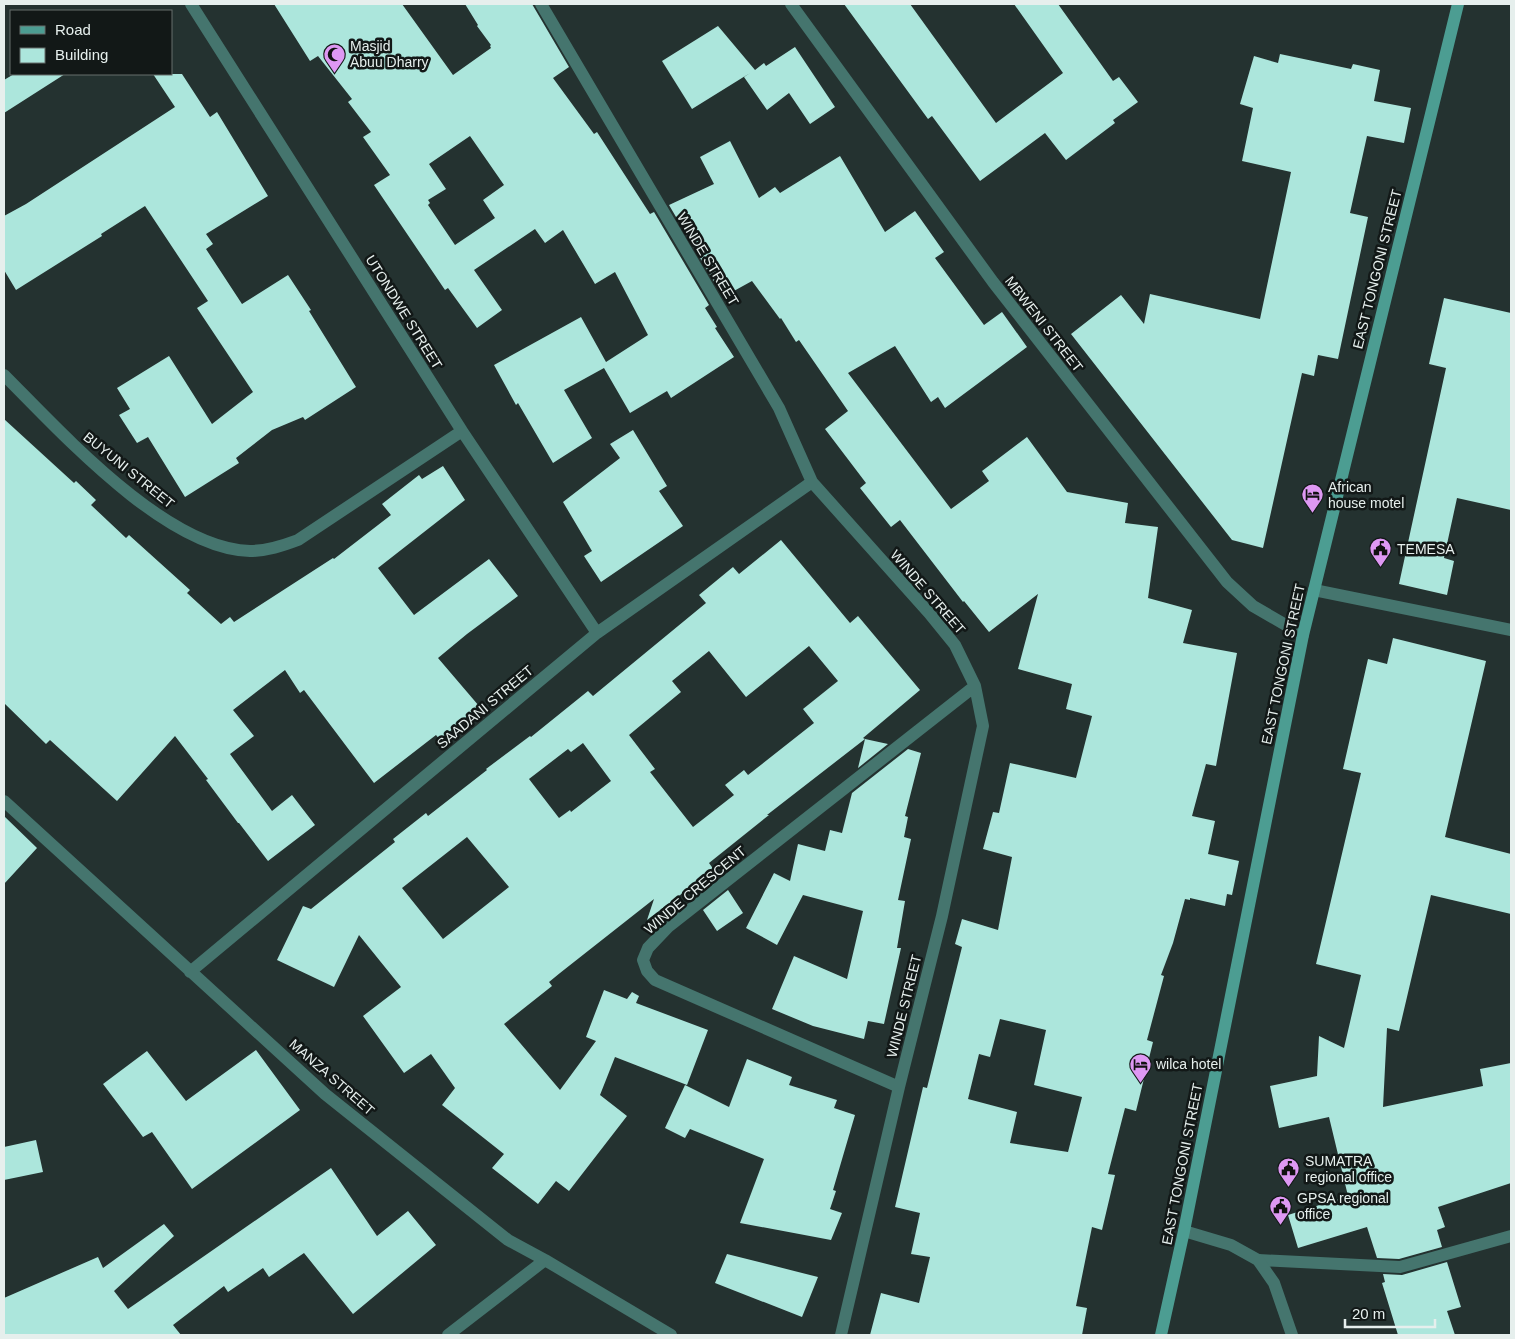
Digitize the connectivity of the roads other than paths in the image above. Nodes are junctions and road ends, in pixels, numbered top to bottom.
1 (191, 4) edge
2 (540, 4) edge
3 (791, 4) edge
4 (1458, 4) edge
5 (4, 375) edge
6 (462, 431) junction
7 (812, 482) junction
8 (1314, 590) junction
9 (1511, 630) edge
10 (598, 633) junction
11 (1303, 635) junction
12 (975, 686) junction
13 (4, 801) edge
14 (190, 972) junction
15 (899, 1087) junction
16 (1184, 1231) junction
17 (1511, 1236) edge
18 (545, 1260) junction
19 (1258, 1260) junction
20 (448, 1335) edge
21 (671, 1335) edge
22 (841, 1335) edge
23 (1161, 1335) edge
24 (1292, 1335) edge

1 - 6 street, UTONDWE STREET
2 - 7 street, WINDE STREET
3 - 11 street, MBWENI STREET
4 - 8 street, EAST TONGONI STREET
5 - 6 street, BUYUNI STREET
6 - 10 street, UTONDWE STREET
7 - 10 street, SAADANI STREET
7 - 12 street, WINDE STREET
8 - 9 street
8 - 11 street, EAST TONGONI STREET
10 - 14 street, SAADANI STREET
11 - 16 street, EAST TONGONI STREET
12 - 15 street, WINDE STREET
12 - 15 street, WINDE CRESCENT
13 - 14 street, MANZA STREET
14 - 18 street, MANZA STREET
15 - 22 street, WINDE STREET
16 - 19 street
16 - 23 street, EAST TONGONI STREET
17 - 19 street
18 - 20 street
18 - 21 street, MANZA STREET
19 - 24 street

